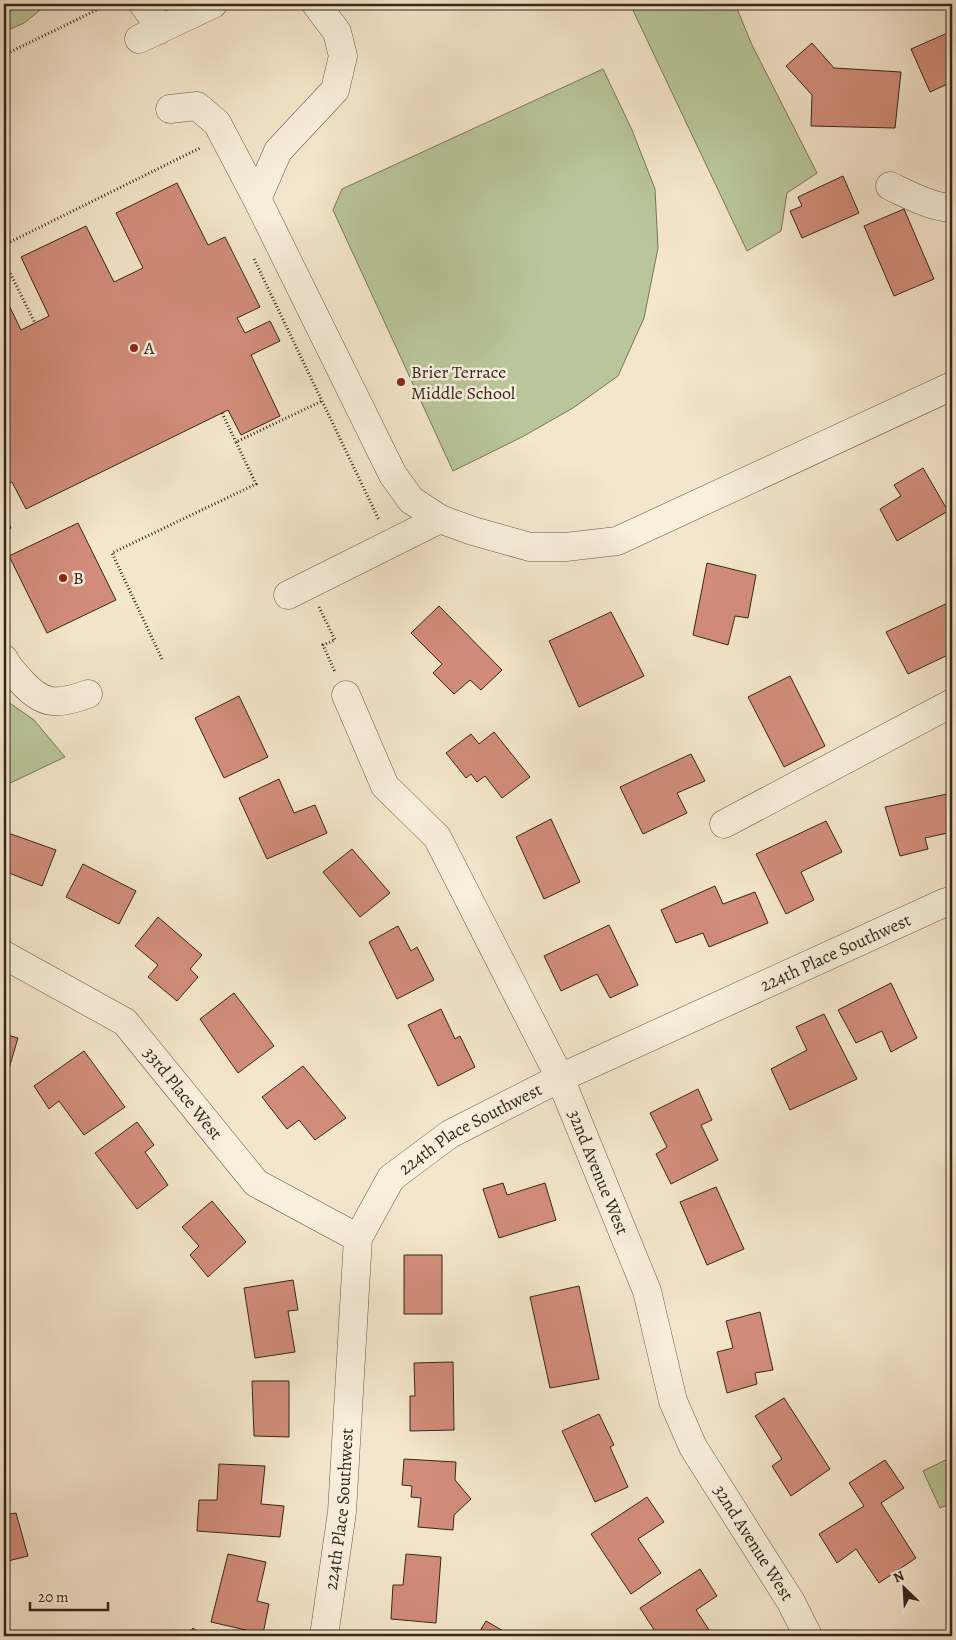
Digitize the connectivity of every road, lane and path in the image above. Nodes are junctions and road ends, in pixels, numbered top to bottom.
1 (109, 4) edge
2 (143, 4) edge
3 (214, 4) edge
4 (316, 4) edge
5 (4, 55) edge
6 (170, 109) dead end
7 (201, 148) dead end
8 (890, 186) dead end
9 (257, 199) junction
10 (952, 208) edge
11 (4, 245) edge
12 (251, 252) dead end
13 (4, 261) edge
14 (34, 323) dead end
15 (952, 386) edge
16 (322, 401) junction
17 (222, 413) dead end
18 (236, 442) junction
19 (440, 519) junction
20 (379, 520) dead end
21 (288, 595) dead end
22 (316, 601) dead end
23 (4, 659) edge
24 (162, 659) dead end
25 (88, 694) dead end
26 (346, 695) joint
27 (952, 703) edge
28 (724, 824) dead end
29 (952, 901) edge
30 (4, 955) edge
31 (560, 1078) junction
32 (358, 1238) junction
33 (324, 1636) edge
34 (808, 1636) edge

1 - 5 path
2 - 3 street
4 - 9 street
6 - 9 street
7 - 11 path
8 - 10 street
9 - 19 street
12 - 16 path
13 - 14 path
15 - 19 street
16 - 18 path
16 - 20 path
17 - 18 path
18 - 24 path
19 - 21 street
22 - 26 path
23 - 25 street
26 - 31 street, 32nd Avenue West
27 - 28 street
29 - 31 street, 224th Place Southwest
30 - 32 street, 33rd Place West
31 - 32 street, 224th Place Southwest
31 - 34 street, 32nd Avenue West
32 - 33 street, 224th Place Southwest

